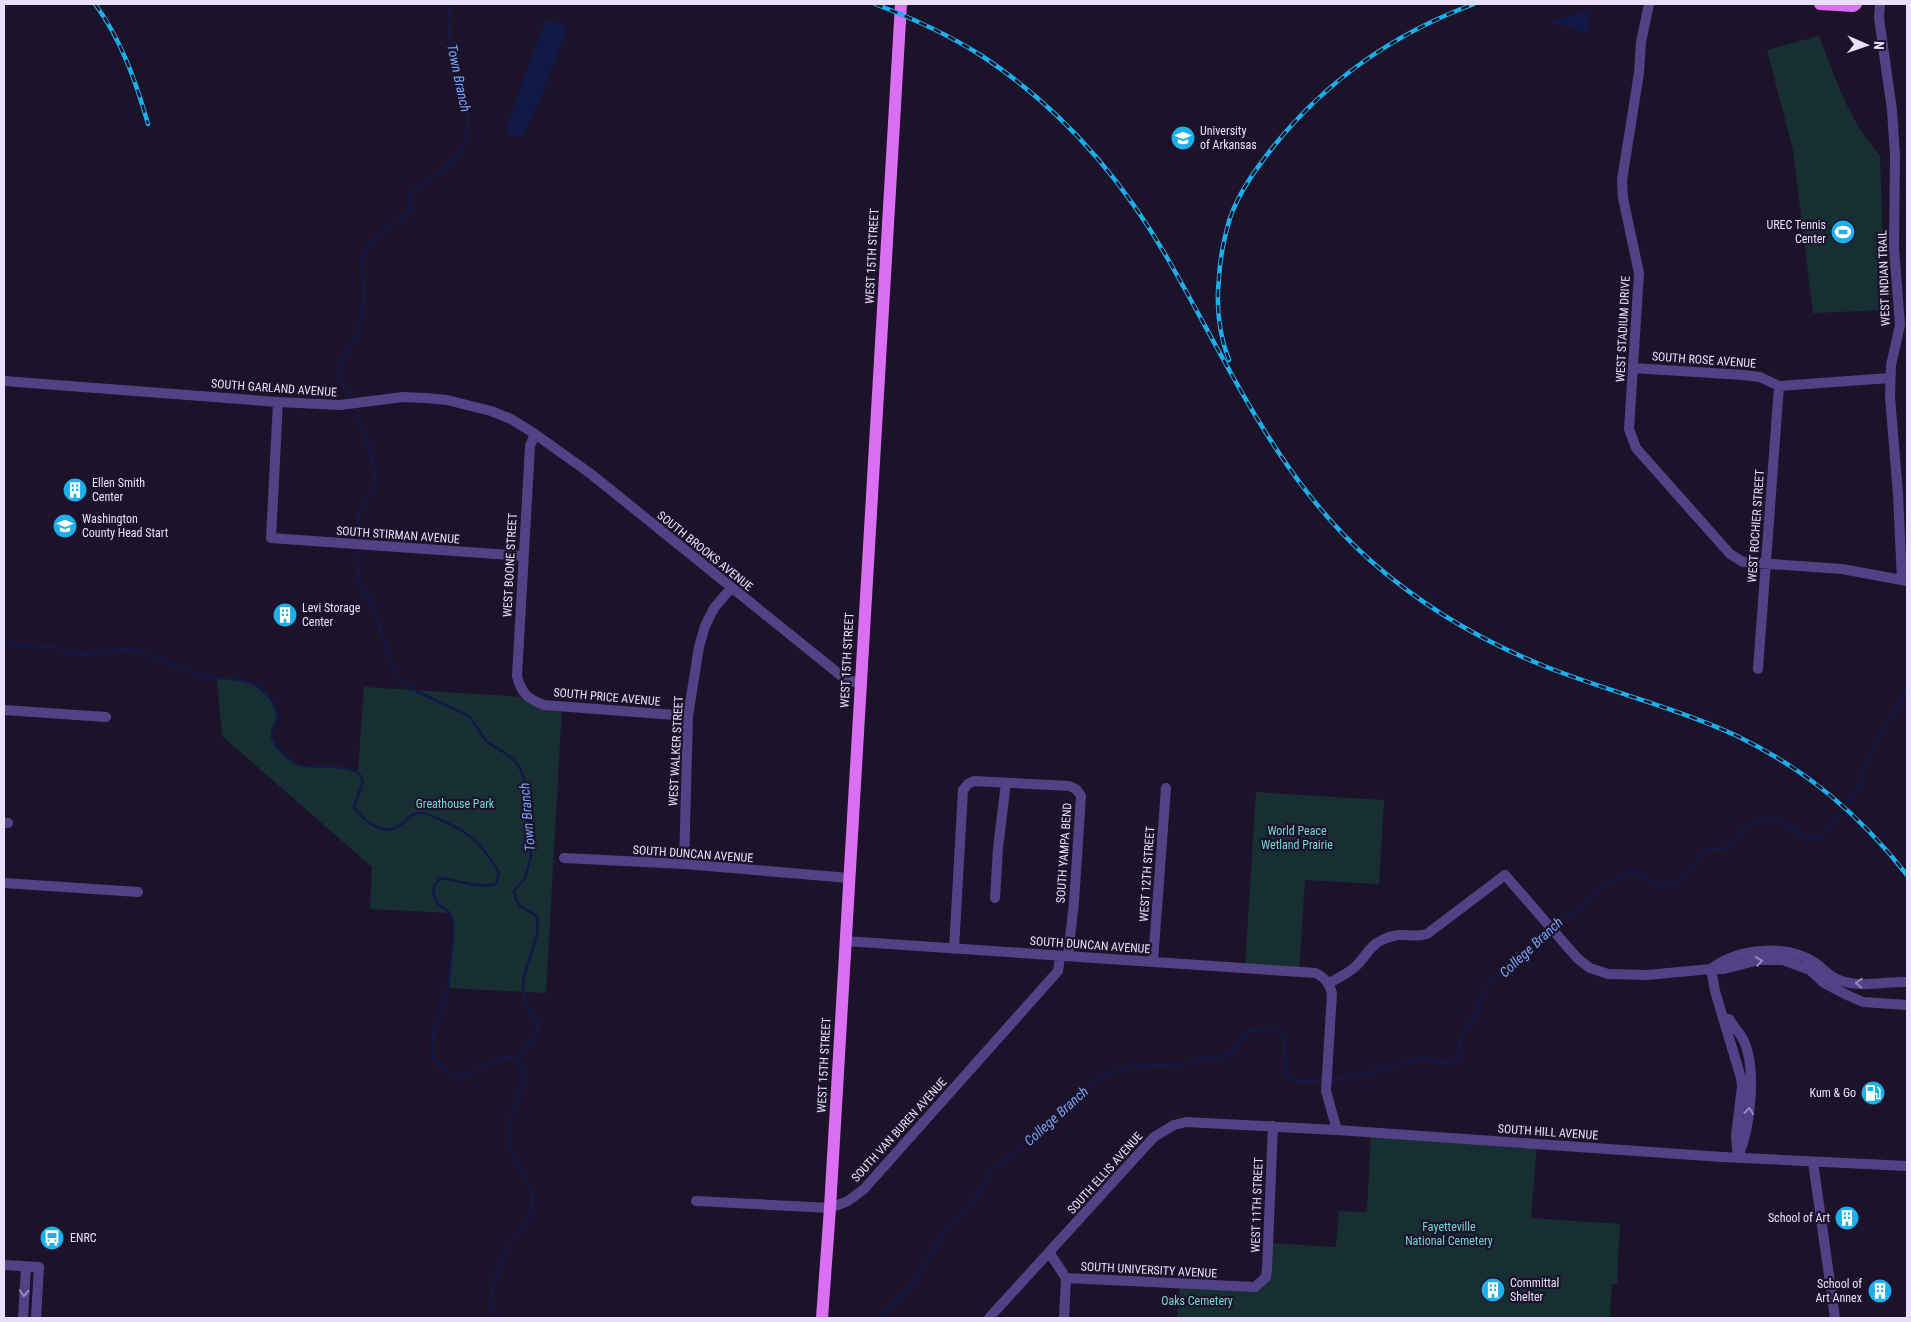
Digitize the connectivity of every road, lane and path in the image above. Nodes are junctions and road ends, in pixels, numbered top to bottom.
1 (901, 4) edge
2 (1649, 4) edge
3 (1820, 4) edge
4 (1856, 4) edge
5 (1880, 4) edge
6 (1634, 368) junction
7 (1890, 378) junction
8 (4, 381) edge
9 (1779, 386) junction
10 (278, 402) junction
11 (535, 434) junction
12 (523, 556) junction
13 (1766, 564) junction
14 (1905, 580) edge
15 (731, 588) junction
16 (1758, 669) dead end
17 (860, 684) junction
18 (525, 696) joint
19 (4, 710) edge
20 (688, 716) junction
21 (106, 717) dead end
22 (1006, 783) junction
23 (1166, 788) dead end
24 (564, 858) dead end
25 (684, 864) junction
26 (849, 878) junction
27 (4, 883) edge
28 (138, 892) dead end
29 (995, 898) dead end
30 (846, 942) junction
31 (954, 949) junction
32 (1064, 956) junction
33 (1153, 962) junction
34 (1711, 969) junction
35 (1907, 982) edge
36 (1329, 983) junction
37 (1907, 1005) edge
38 (1273, 1126) junction
39 (1337, 1130) junction
40 (1738, 1158) junction
41 (1813, 1162) junction
42 (1907, 1166) edge
43 (696, 1201) dead end
44 (830, 1208) junction
45 (1049, 1252) junction
46 (4, 1266) edge
47 (26, 1267) junction
48 (1066, 1278) junction
49 (1261, 1283) joint
50 (23, 1318) edge
51 (36, 1318) edge
52 (822, 1318) edge
53 (989, 1318) edge
54 (1064, 1318) edge
55 (1835, 1318) edge

1 - 17 main road, WEST 15TH STREET
2 - 6 street, WEST STADIUM DRIVE
3 - 4 main road
5 - 7 street, WEST INDIAN TRAIL
6 - 9 street, SOUTH ROSE AVENUE
6 - 13 street, WEST STADIUM DRIVE
7 - 9 street, SOUTH ROSE AVENUE
7 - 14 street, WEST INDIAN TRAIL
8 - 10 street, SOUTH GARLAND AVENUE
9 - 13 street, WEST ROCHIER STREET
10 - 11 street, SOUTH GARLAND AVENUE
10 - 12 street, SOUTH STIRMAN AVENUE
11 - 12 street, WEST BOONE STREET
11 - 15 street, SOUTH BROOKS AVENUE
12 - 18 street, WEST BOONE STREET
13 - 14 street, WEST STADIUM DRIVE
13 - 16 street, WEST ROCHIER STREET
15 - 17 street, SOUTH BROOKS AVENUE
15 - 20 street, WEST WALKER STREET
17 - 26 main road, WEST 15TH STREET
18 - 20 street, SOUTH PRICE AVENUE
19 - 21 street
20 - 25 street, WEST WALKER STREET
22 - 29 street
22 - 31 street, SOUTH YAMPA BEND
22 - 32 street, SOUTH YAMPA BEND
23 - 33 street, WEST 12TH STREET
24 - 25 street, SOUTH DUNCAN AVENUE
25 - 26 street, SOUTH DUNCAN AVENUE
26 - 30 main road, WEST 15TH STREET
27 - 28 street
30 - 31 street, SOUTH DUNCAN AVENUE
30 - 44 main road, WEST 15TH STREET
31 - 32 street, SOUTH DUNCAN AVENUE
32 - 33 street, SOUTH DUNCAN AVENUE
32 - 44 street, SOUTH VAN BUREN AVENUE
33 - 36 street, SOUTH DUNCAN AVENUE
35 -> 34 street
34 - 36 street
34 -> 37 street
34 - 40 street
36 - 39 street
38 - 39 street, SOUTH ELLIS AVENUE
38 - 45 street, SOUTH ELLIS AVENUE
38 - 49 street, WEST 11TH STREET
39 - 40 street, SOUTH HILL AVENUE
40 - 41 street, SOUTH HILL AVENUE
41 - 42 street, SOUTH HILL AVENUE
41 - 55 street
43 - 44 street, SOUTH VAN BUREN AVENUE
44 - 52 main road, WEST 15TH STREET
45 - 48 street, SOUTH UNIVERSITY AVENUE
45 - 53 street, SOUTH ELLIS AVENUE
46 - 47 street
47 -> 50 street
47 - 51 street
48 - 49 street, SOUTH UNIVERSITY AVENUE
48 - 54 street

